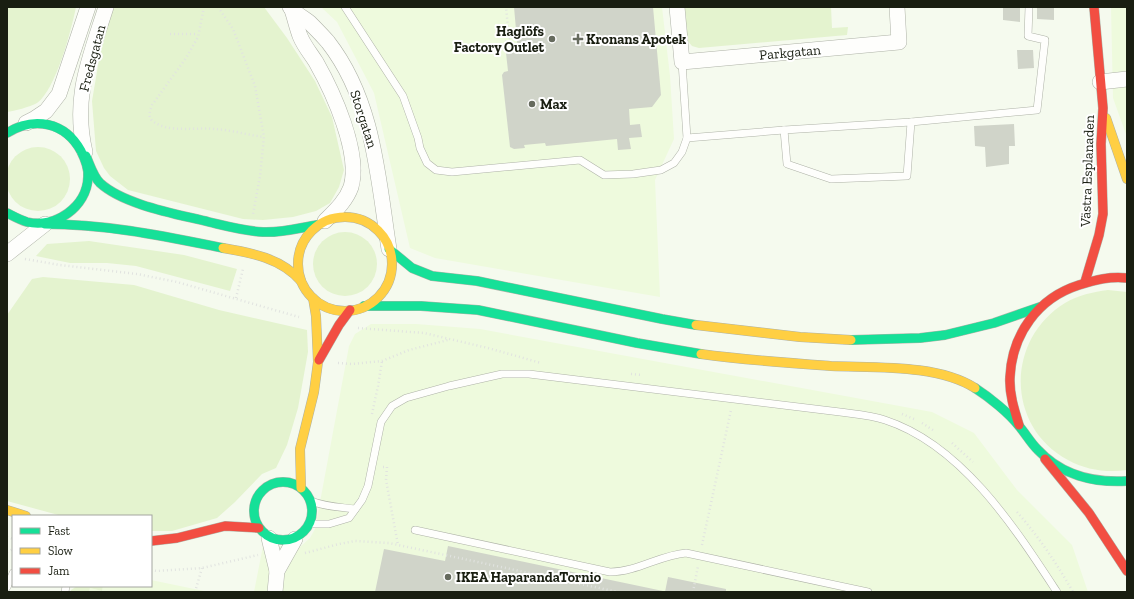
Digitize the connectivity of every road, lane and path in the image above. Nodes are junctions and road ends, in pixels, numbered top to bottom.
1 (88, 7) edge
2 (106, 7) edge
3 (204, 7) edge
4 (218, 7) edge
5 (345, 7) edge
6 (506, 7) edge
7 (677, 7) edge
8 (897, 7) edge
9 (1029, 7) edge
10 (1094, 7) edge
11 (293, 8) edge
12 (170, 34) dead end
13 (198, 34) junction
14 (509, 38) junction
15 (516, 38) dead end
16 (493, 48) dead end
17 (682, 62) junction
18 (1127, 78) edge
19 (1100, 82) junction
20 (1103, 108) junction
21 (911, 122) junction
22 (14, 125) edge
23 (784, 130) junction
24 (7, 133) edge
25 (264, 137) junction
26 (687, 138) junction
27 (86, 156) junction
28 (1127, 180) edge
29 (7, 213) edge
30 (253, 217) dead end
31 (321, 223) junction
32 (45, 224) junction
33 (389, 249) junction
34 (14, 256) edge
35 (244, 265) dead end
36 (1127, 278) edge
37 (301, 281) junction
38 (1085, 282) junction
39 (236, 298) junction
40 (313, 298) junction
41 (364, 306) junction
42 (1040, 307) junction
43 (350, 310) junction
44 (303, 318) dead end
45 (448, 339) dead end
46 (318, 362) junction
47 (733, 399) junction
48 (1019, 424) junction
49 (1035, 447) junction
50 (300, 449) junction
51 (1127, 481) edge
52 (278, 482) junction
53 (301, 488) junction
54 (311, 501) junction
55 (255, 502) junction
56 (355, 509) junction
57 (7, 510) edge
58 (23, 515) edge
59 (310, 524) junction
60 (225, 526) junction
61 (415, 530) dead end
62 (264, 533) junction
63 (295, 539) junction
64 (152, 541) edge
65 (398, 545) dead end
66 (700, 556) junction
67 (202, 568) dead end
68 (152, 570) edge
69 (190, 570) dead end
70 (277, 571) junction
71 (1127, 571) edge
72 (12, 575) edge
73 (7, 587) edge
74 (195, 592) edge
75 (275, 592) edge
76 (618, 592) edge
77 (693, 592) edge
78 (868, 592) edge
79 (1057, 592) edge

1 - 22 street, Fredsgatan
2 - 27 street, Fredsgatan
3 - 13 path
4 - 25 path
5 - 26 lane
6 - 14 path
7 - 17 street
8 - 17 street, Parkgatan
9 - 21 lane
10 - 19 main road, Västra Esplanaden
11 - 31 street, Storgatan
11 - 33 street, Storgatan
12 - 13 path
13 - 25 path
14 - 15 path
14 - 16 path
17 - 26 lane
18 - 19 street
19 - 20 main road, Västra Esplanaden
20 - 28 main road, Västra Esplanaden
20 - 38 main road, Västra Esplanaden
21 - 23 lane
21 - 23 lane
22 - 24 main road
22 - 27 main road
23 - 26 lane
25 - 30 path
27 - 31 main road
27 - 32 main road
29 - 32 main road
31 - 33 main road
31 - 37 main road
32 - 34 street
32 - 37 main road
33 - 41 main road
33 - 42 main road
34 - 39 path
35 - 39 path
36 - 38 main road
37 - 40 main road
38 - 42 main road
39 - 44 path
40 - 43 main road
40 - 46 main road
41 - 43 main road
41 - 48 main road
42 - 48 main road
43 - 46 main road
45 - 46 path
46 - 50 main road
47 - 56 lane
47 - 66 path
47 - 79 lane
48 - 49 main road
49 - 51 main road
49 - 71 main road
50 - 52 main road
50 - 53 main road
52 - 53 main road
52 - 55 main road
53 - 54 main road
54 - 56 lane
54 - 59 main road
55 - 60 main road
55 - 62 main road
56 - 59 lane
57 - 58 main road
59 - 63 main road
60 - 62 main road
60 - 64 main road
61 - 66 lane
62 - 63 main road
62 - 70 street
63 - 70 street
65 - 76 path
66 - 77 path
66 - 78 lane
67 - 74 path
68 - 69 path
70 - 75 street
72 - 73 lane

